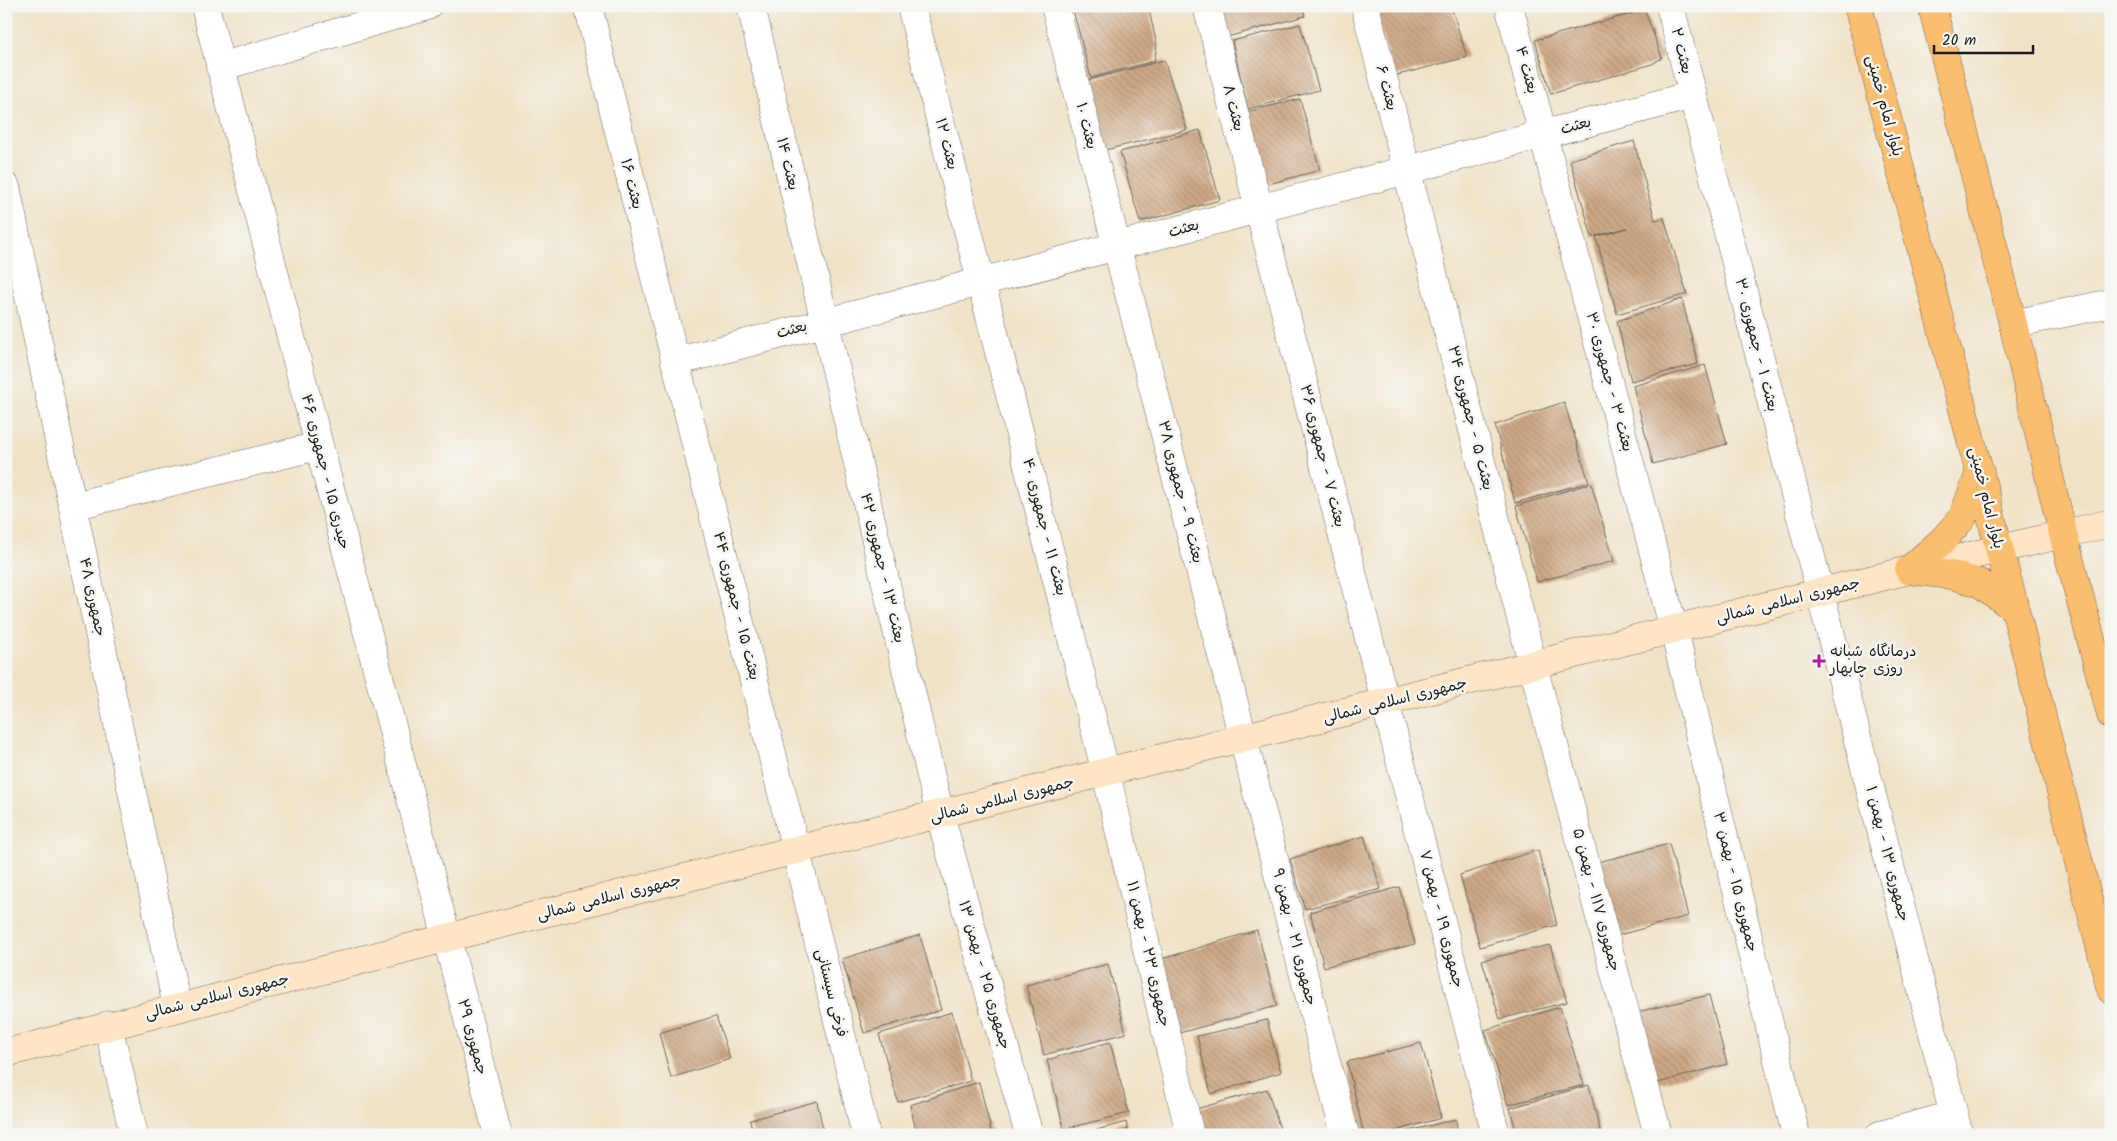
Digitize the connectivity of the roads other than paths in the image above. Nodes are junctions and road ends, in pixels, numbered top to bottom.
1 (204, 6) edge
2 (427, 6) edge
3 (588, 6) edge
4 (750, 6) edge
5 (911, 6) edge
6 (1055, 6) edge
7 (1207, 6) edge
8 (1365, 6) edge
9 (1510, 6) edge
10 (1670, 6) edge
11 (1858, 6) edge
12 (1932, 6) edge
13 (398, 10) edge
14 (220, 67) junction
15 (1693, 95) junction
16 (1543, 134) junction
17 (1407, 170) junction
18 (6, 187) edge
19 (1259, 209) junction
20 (1117, 246) junction
21 (981, 282) junction
22 (2111, 303) edge
23 (824, 321) junction
24 (2014, 324) junction
25 (676, 362) junction
26 (318, 446) junction
27 (1980, 472) junction
28 (73, 506) junction
29 (2111, 523) edge
30 (2063, 534) junction
31 (1999, 549) junction
32 (1909, 570) junction
33 (1820, 594) junction
34 (2015, 609) junction
35 (1674, 630) junction
36 (1533, 666) junction
37 (1386, 703) junction
38 (2111, 715) edge
39 (1244, 738) junction
40 (1106, 773) junction
41 (940, 815) junction
42 (796, 851) junction
43 (446, 938) junction
44 (2111, 990) edge
45 (177, 1007) junction
46 (108, 1025) junction
47 (6, 1053) edge
48 (1957, 1125) edge
49 (134, 1135) edge
50 (498, 1135) edge
51 (866, 1135) edge
52 (1029, 1135) edge
53 (1190, 1135) edge
54 (1345, 1135) edge
55 (1496, 1135) edge
56 (1658, 1135) edge
57 (1796, 1135) edge
58 (1880, 1135) edge

1 - 14 street, حیدری ۱۵ - جمهوری ۴۶
2 - 13 street
3 - 25 street, بعثت ۱۶
4 - 23 street, بعثت ۱۴
5 - 21 street, بعثت ۱۲
6 - 20 street, بعثت ۱۰
7 - 19 street, بعثت ۸
8 - 17 street, بعثت ۶
9 - 16 street, بعثت ۴
10 - 15 street, بعثت ۲
11 - 27 main road, بلوار امام خمینی
12 - 24 main road
13 - 14 street
14 - 26 street, حیدری ۱۵ - جمهوری ۴۶
15 - 16 street, بعثت
15 - 33 street, بعثت ۱ - جمهوری ۳۰
16 - 17 street, بعثت
16 - 35 street, بعثت ۳ - جمهوری ۳۰
17 - 19 street, بعثت
17 - 36 street, بعثت ۵ - جمهوری ۳۴
18 - 28 street, جمهوری ۴۸
19 - 20 street, بعثت
19 - 37 street, بعثت ۷ - جمهوری ۳۶
20 - 21 street, بعثت
20 - 39 street, بعثت ۹ - جمهوری ۳۸
21 - 23 street, بعثت
21 - 40 street, بعثت ۱۱ - جمهوری ۴۰
22 - 24 street
23 - 25 street, بعثت
23 - 41 street, بعثت ۱۳ - جمهوری ۴۲
24 - 30 main road
25 - 42 street, بعثت ۱۵ - جمهوری ۴۴
26 - 28 street
26 - 43 street, حیدری ۱۵ - جمهوری ۴۶
27 - 31 main road, بلوار امام خمینی
27 - 32 main road
28 - 45 street, جمهوری ۴۸
29 - 30 street, جمهوری اسلامی شمالی
30 - 31 street, جمهوری اسلامی شمالی
30 - 38 main road
31 - 32 street, جمهوری اسلامی شمالی
31 - 34 main road, بلوار امام خمینی
32 - 33 street, جمهوری اسلامی شمالی
32 - 34 main road
33 - 35 street, جمهوری اسلامی شمالی
33 - 48 street, جمهوری ۱۳ - بهمن ۱
34 - 44 main road, بلوار امام خمینی
35 - 36 street, جمهوری اسلامی شمالی
35 - 57 street, جمهوری ۱۵ - بهمن ۳
36 - 37 street, جمهوری اسلامی شمالی
36 - 56 street, جمهوری ۱۱۷ - بهمن ۵
37 - 39 street, جمهوری اسلامی شمالی
37 - 55 street, جمهوری ۱۹ - بهمن ۷
39 - 40 street, جمهوری اسلامی شمالی
39 - 54 street, جمهوری ۲۱ - بهمن ۹
40 - 41 street, جمهوری اسلامی شمالی
40 - 53 street, جمهوری ۲۳ - بهمن ۱۱
41 - 42 street, جمهوری اسلامی شمالی
41 - 52 street, جمهوری ۲۵ - بهمن ۱۳
42 - 43 street, جمهوری اسلامی شمالی
42 - 51 street, فرخی سیستانی
43 - 45 street, جمهوری اسلامی شمالی
43 - 50 street, جمهوری ۲۹
45 - 46 street, جمهوری اسلامی شمالی
46 - 47 street, جمهوری اسلامی شمالی
46 - 49 street
48 - 58 street

